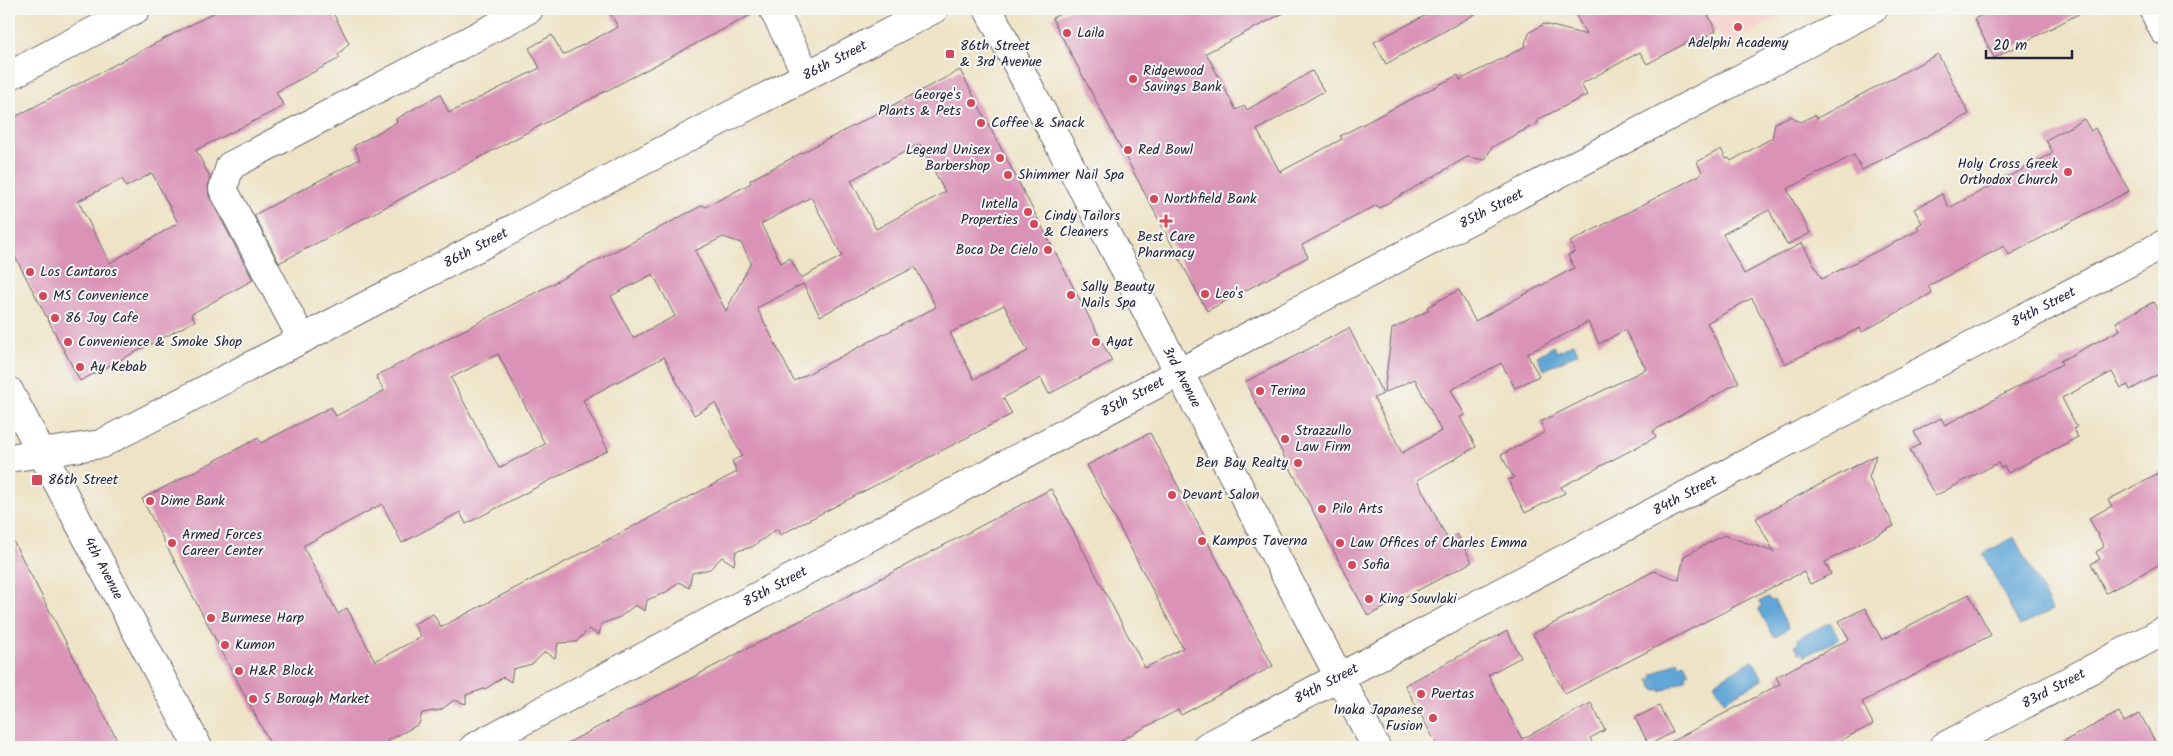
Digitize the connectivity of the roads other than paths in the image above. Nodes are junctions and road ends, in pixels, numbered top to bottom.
1 (136, 9) edge
2 (529, 9) edge
3 (773, 9) edge
4 (934, 9) edge
5 (988, 9) edge
6 (1873, 9) edge
7 (2153, 9) edge
8 (2164, 31) edge
9 (807, 75) junction
10 (9, 76) edge
11 (2164, 244) edge
12 (302, 340) junction
13 (1179, 372) junction
14 (9, 391) edge
15 (41, 453) junction
16 (9, 458) edge
17 (2164, 631) edge
18 (1338, 677) junction
19 (198, 747) edge
20 (474, 747) edge
21 (1206, 747) edge
22 (1376, 747) edge
23 (1944, 747) edge

1 - 10 street
2 - 12 street
3 - 9 street
4 - 9 street, 86th Street
5 - 13 street, 3rd Avenue
6 - 13 street, 85th Street
7 - 8 street
9 - 12 street, 86th Street
11 - 18 street, 84th Street
12 - 15 street, 86th Street
13 - 18 street, 3rd Avenue
13 - 20 street, 85th Street
14 - 15 street, 4th Avenue
15 - 16 street, 86th Street
15 - 19 street, 4th Avenue
17 - 23 street, 83rd Street
18 - 21 street, 84th Street
18 - 22 street, 3rd Avenue

